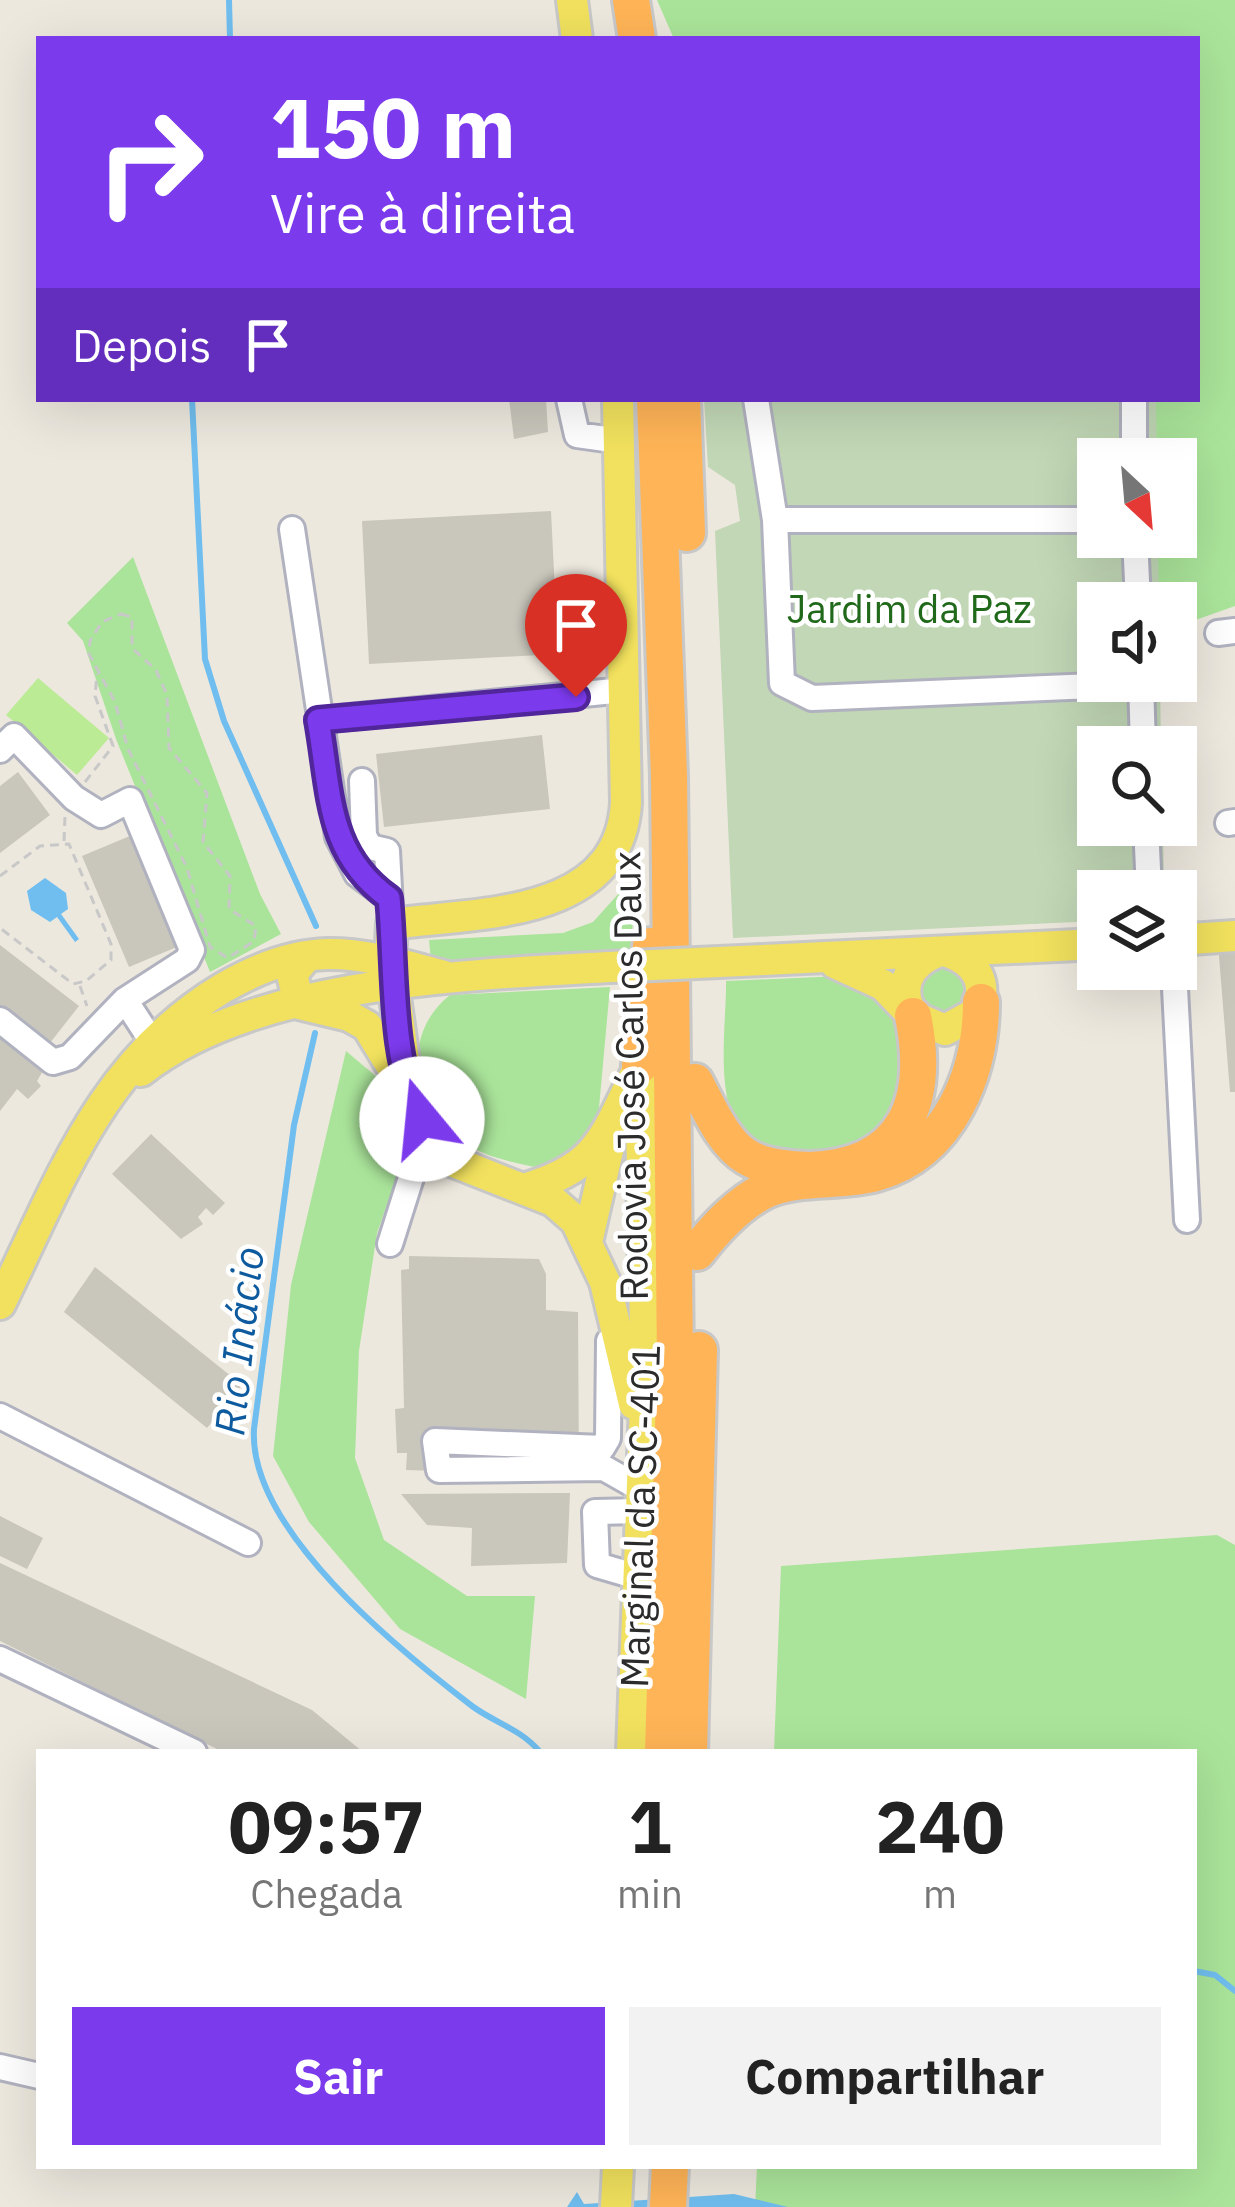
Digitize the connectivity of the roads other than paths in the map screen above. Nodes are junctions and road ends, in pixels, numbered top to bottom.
1 (572, 0) edge
2 (608, 0) edge
3 (631, 0) edge
4 (577, 36) edge
5 (614, 36) edge
6 (637, 36) edge
7 (570, 402) edge
8 (618, 402) edge
9 (655, 402) edge
10 (682, 402) edge
11 (756, 402) edge
12 (1134, 402) edge
13 (1134, 438) edge
14 (620, 442) junction
15 (775, 520) junction
16 (1077, 520) edge
17 (292, 529) dead end
18 (1077, 686) edge
19 (624, 690) junction
20 (318, 720) junction
21 (0, 750) edge
22 (670, 776) junction
23 (362, 781) dead end
24 (391, 911) junction
25 (1235, 936) edge
26 (1197, 939) edge
27 (1077, 945) edge
28 (1053, 947) junction
29 (941, 952) junction
30 (308, 956) junction
31 (818, 958) junction
32 (244, 976) junction
33 (412, 976) junction
34 (1175, 990) edge
35 (124, 1000) junction
36 (981, 1002) junction
37 (299, 1004) junction
38 (913, 1016) junction
39 (247, 1018) junction
40 (0, 1020) edge
41 (151, 1040) junction
42 (640, 1065) junction
43 (695, 1082) junction
44 (409, 1096) junction
45 (613, 1118) junction
46 (90, 1127) junction
47 (434, 1143) junction
48 (523, 1189) junction
49 (1187, 1220) dead end
50 (588, 1238) junction
51 (390, 1244) dead end
52 (697, 1252) junction
53 (9, 1261) edge
54 (605, 1282) junction
55 (0, 1304) edge
56 (0, 1416) edge
57 (643, 1445) junction
58 (641, 1500) junction
59 (248, 1543) dead end
60 (638, 1577) junction
61 (0, 1659) edge
62 (188, 1749) edge
63 (632, 1749) edge
64 (662, 1749) edge
65 (688, 1749) edge
66 (0, 2067) edge
67 (36, 2075) edge

1 - 4 main road
2 - 5 highway
3 - 6 highway
7 - 14 lane
8 - 14 main road
9 - 22 highway, Rodovia José Carlos Daux
10 - 43 highway, Rodovia José Carlos Daux
11 - 15 lane
12 - 13 lane
14 - 19 main road
15 - 16 lane
15 - 18 lane
17 - 20 lane
19 - 20 lane
19 - 24 main road
20 - 24 lane
21 - 35 lane
22 - 42 highway
22 - 64 highway, Rodovia José Carlos Daux
23 - 24 lane
24 - 33 main road
25 - 26 main road
27 - 28 main road
28 - 29 main road
28 - 36 main road
29 - 31 main road
29 - 36 main road
29 - 38 main road
30 - 32 main road
30 - 33 main road
30 - 37 main road
31 - 33 main road, bridge
31 - 38 main road
32 - 39 main road
32 - 41 main road
33 - 37 main road
33 - 44 main road
34 - 49 lane
35 - 40 lane
35 - 41 lane
36 - 38 main road
36 - 52 highway
37 - 39 main road
37 - 44 main road
38 - 43 highway
39 - 46 main road
41 - 46 main road
42 - 45 main road
42 - 57 main road, Marginal da SC-401
43 - 52 highway, Rodovia José Carlos Daux
44 - 47 main road
45 - 48 main road
45 - 50 main road
46 - 53 main road
47 - 48 main road
47 - 51 lane
48 - 50 main road
50 - 54 main road
52 - 65 highway, Rodovia José Carlos Daux
53 - 55 main road
54 - 57 main road
54 - 58 lane
56 - 59 lane
57 - 58 main road, Marginal da SC-401
58 - 60 main road, Marginal da SC-401
58 - 60 lane
60 - 63 main road, Marginal da SC-401
61 - 62 lane
66 - 67 lane

